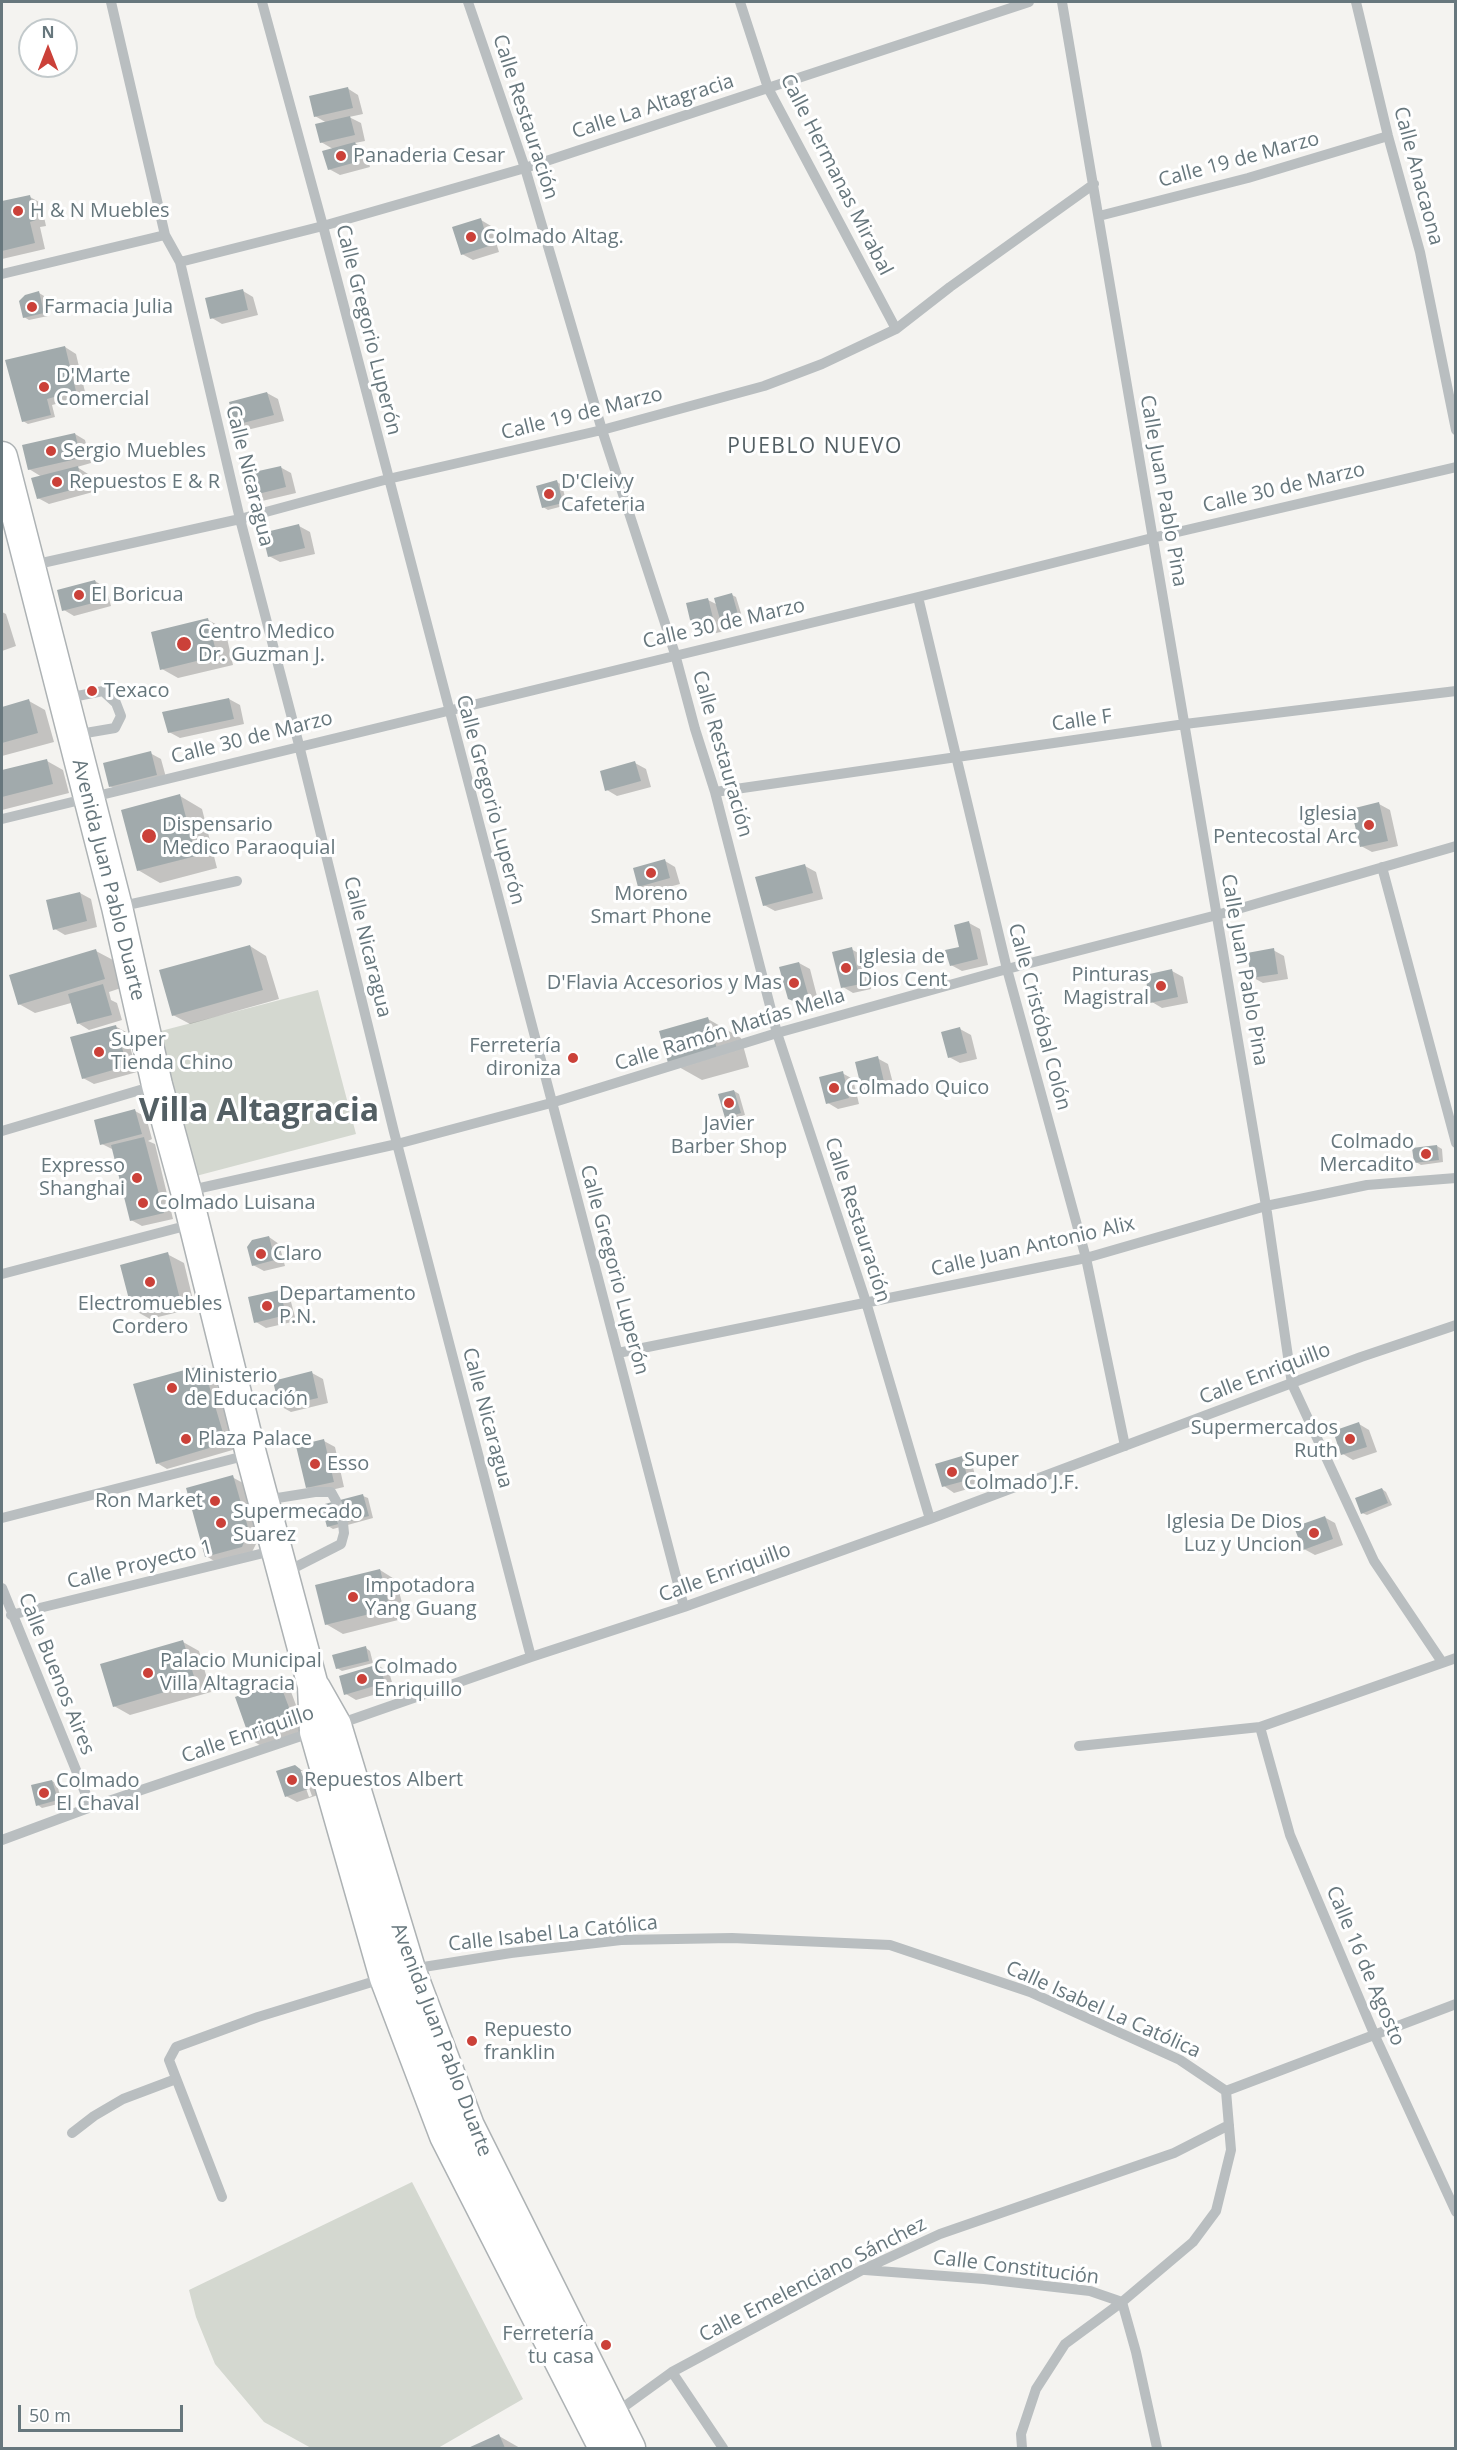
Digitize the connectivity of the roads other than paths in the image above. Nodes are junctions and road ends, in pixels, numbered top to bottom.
1 (111, 2) edge
2 (262, 2) edge
3 (468, 2) edge
4 (740, 2) edge
5 (1029, 2) edge
6 (1062, 2) edge
7 (1356, 2) edge
8 (768, 88) junction
9 (1388, 136) junction
10 (525, 168) junction
11 (1094, 183) junction
12 (1099, 216) junction
13 (323, 226) junction
14 (165, 235) junction
15 (180, 262) junction
16 (2, 274) edge
17 (896, 329) junction
18 (602, 430) junction
19 (1455, 430) edge
20 (2, 457) edge
21 (1455, 467) edge
22 (388, 479) junction
23 (240, 519) junction
24 (1152, 538) junction
25 (29, 566) junction
26 (918, 597) junction
27 (675, 654) junction
28 (1455, 691) edge
29 (64, 699) junction
30 (448, 710) junction
31 (1185, 724) junction
32 (72, 735) junction
33 (299, 745) junction
34 (956, 757) junction
35 (715, 792) junction
36 (87, 797) junction
37 (2, 819) edge
38 (1455, 846) edge
39 (1382, 867) junction
40 (237, 881) dead end
41 (117, 907) junction
42 (1216, 915) junction
43 (1007, 969) junction
44 (777, 1033) junction
45 (157, 1085) junction
46 (551, 1104) junction
47 (2, 1131) edge
48 (1455, 1143) edge
49 (397, 1144) junction
50 (1455, 1178) edge
51 (186, 1191) junction
52 (1266, 1206) junction
53 (193, 1224) junction
54 (1086, 1258) junction
55 (2, 1274) edge
56 (866, 1302) junction
57 (1455, 1325) edge
58 (618, 1353) junction
59 (1292, 1384) junction
60 (1125, 1446) junction
61 (251, 1454) junction
62 (265, 1500) junction
63 (336, 1501) dead end
64 (2, 1518) edge
65 (930, 1519) junction
66 (343, 1523) tunnel mouth
67 (281, 1562) junction
68 (2, 1588) edge
69 (684, 1607) junction
70 (11, 1615) junction
71 (531, 1657) junction
72 (1455, 1658) edge
73 (1442, 1662) junction
74 (1260, 1727) junction
75 (325, 1728) junction
76 (1079, 1746) dead end
77 (91, 1807) junction
78 (2, 1840) edge
79 (397, 1973) junction
80 (1455, 2004) edge
81 (1375, 2036) junction
82 (176, 2079) junction
83 (1226, 2091) junction
84 (1229, 2125) junction
85 (72, 2133) dead end
86 (1450, 2187) edge
87 (222, 2197) dead end
88 (1455, 2212) edge
89 (862, 2270) junction
90 (1122, 2302) junction
91 (672, 2372) junction
92 (603, 2430) edge
93 (630, 2448) edge
94 (723, 2448) edge
95 (1022, 2448) edge
96 (1157, 2448) edge

1 - 14 street, Calle Nicaragua
2 - 13 street, Calle Gregorio Luperón
3 - 10 street, Calle Restauración
4 - 8 street, Calle Hermanas Mirabal
5 - 8 street, Calle La Altagracia
6 - 11 street, Calle Juan Pablo Pina
7 - 9 street, Calle Anacaona
8 - 10 street, Calle La Altagracia
8 - 17 street, Calle Hermanas Mirabal
9 - 12 street, Calle 19 de Marzo
9 - 19 street, Calle Anacaona
10 - 13 street, Calle La Altagracia
10 - 18 street, Calle Restauración
11 - 12 street, Calle Juan Pablo Pina
11 - 17 street, Calle 19 de Marzo
12 - 24 street, Calle Juan Pablo Pina
13 - 15 street, Calle La Altagracia
13 - 22 street, Calle Gregorio Luperón
14 - 15 street, Calle Nicaragua
14 - 16 street
15 - 23 street, Calle Nicaragua
17 - 18 street, Calle 19 de Marzo
18 - 22 street, Calle 19 de Marzo
18 - 27 street, Calle Restauración
20 - 25 main road, Avenida Juan Pablo Duarte
21 - 24 street, Calle 30 de Marzo
22 - 23 street, Calle 19 de Marzo
22 - 30 street, Calle Gregorio Luperón
23 - 25 street, Calle 19 de Marzo
23 - 33 street, Calle Nicaragua
24 - 26 street, Calle 30 de Marzo
24 - 31 street, Calle Juan Pablo Pina
25 - 29 main road, Avenida Juan Pablo Duarte
26 - 27 street, Calle 30 de Marzo
26 - 34 street, Calle Cristóbal Colón
27 - 30 street, Calle 30 de Marzo
27 - 35 street, Calle Restauración
28 - 31 street, Calle F
29 - 32 main road, Avenida Juan Pablo Duarte
29 - 32 street
30 - 33 street, Calle 30 de Marzo
30 - 46 street, Calle Gregorio Luperón
31 - 34 street, Calle F
31 - 42 street, Calle Juan Pablo Pina
32 - 36 main road, Avenida Juan Pablo Duarte
33 - 36 street, Calle 30 de Marzo
33 - 49 street, Calle Nicaragua
34 - 35 street, Calle F
34 - 43 street, Calle Cristóbal Colón
35 - 44 street, Calle Restauración
36 - 37 street, Calle 30 de Marzo
36 - 41 main road, Avenida Juan Pablo Duarte
38 - 39 street, Calle Ramón Matías Mella
39 - 42 street, Calle Ramón Matías Mella
39 - 48 street
40 - 41 street
41 - 45 main road, Avenida Juan Pablo Duarte
42 - 43 street, Calle Ramón Matías Mella
42 - 52 street, Calle Juan Pablo Pina
43 - 44 street, Calle Ramón Matías Mella
43 - 54 street, Calle Cristóbal Colón
44 - 46 street, Calle Ramón Matías Mella
44 - 56 street, Calle Restauración
45 - 47 street
45 - 51 main road, Avenida Juan Pablo Duarte
46 - 49 street, Calle Ramón Matías Mella
46 - 58 street, Calle Gregorio Luperón
49 - 51 street, Calle Ramón Matías Mella
49 - 71 street, Calle Nicaragua
50 - 52 street, Calle Juan Antonio Alix
51 - 53 main road, Avenida Juan Pablo Duarte
52 - 54 street, Calle Juan Antonio Alix
52 - 59 street, Calle Juan Pablo Pina
53 - 55 street
53 - 61 main road, Avenida Juan Pablo Duarte
54 - 56 street, Calle Juan Antonio Alix
54 - 60 street, Calle Cristóbal Colón
56 - 58 street, Calle Juan Antonio Alix
56 - 65 street, Calle Restauración
57 - 59 street, Calle Enriquillo
58 - 69 street, Calle Gregorio Luperón
59 - 60 street, Calle Enriquillo
59 - 73 street, Calle Juan Pablo Pina
60 - 65 street, Calle Enriquillo
61 - 62 main road, Avenida Juan Pablo Duarte
61 - 64 street
62 - 63 street
62 - 67 main road, Avenida Juan Pablo Duarte
65 - 69 street, Calle Enriquillo
66 - 67 street, Calle Proyecto 1
67 - 70 street, Calle Proyecto 1
67 - 75 main road, Avenida Juan Pablo Duarte
68 - 70 street, Calle Buenos Aires
69 - 71 street, Calle Enriquillo
70 - 77 street, Calle Buenos Aires
71 - 75 street, Calle Enriquillo
72 - 73 street
73 - 74 street
74 - 76 street
74 - 81 street, Calle 16 de Agosto
75 - 77 street, Calle Enriquillo
75 - 79 main road, Avenida Juan Pablo Duarte
77 - 78 street, Calle Enriquillo
79 - 82 street, Calle Isabel La Católica
79 - 83 street, Calle Isabel La Católica
79 - 92 main road, Avenida Juan Pablo Duarte
80 - 81 street
81 - 83 street
81 - 86 street, Calle 16 de Agosto
82 - 85 street
82 - 87 street, Calle Isabel La Católica
83 - 84 street
84 - 89 street, Calle Emelenciano Sánchez
84 - 90 street
86 - 88 street, Calle 16 de Agosto
89 - 90 street, Calle Constitución
89 - 91 street, Calle Emelenciano Sánchez
90 - 95 street
90 - 96 street, Calle Constitución
91 - 92 street, Calle Emelenciano Sánchez
91 - 94 street
92 - 93 main road, Avenida Juan Pablo Duarte

